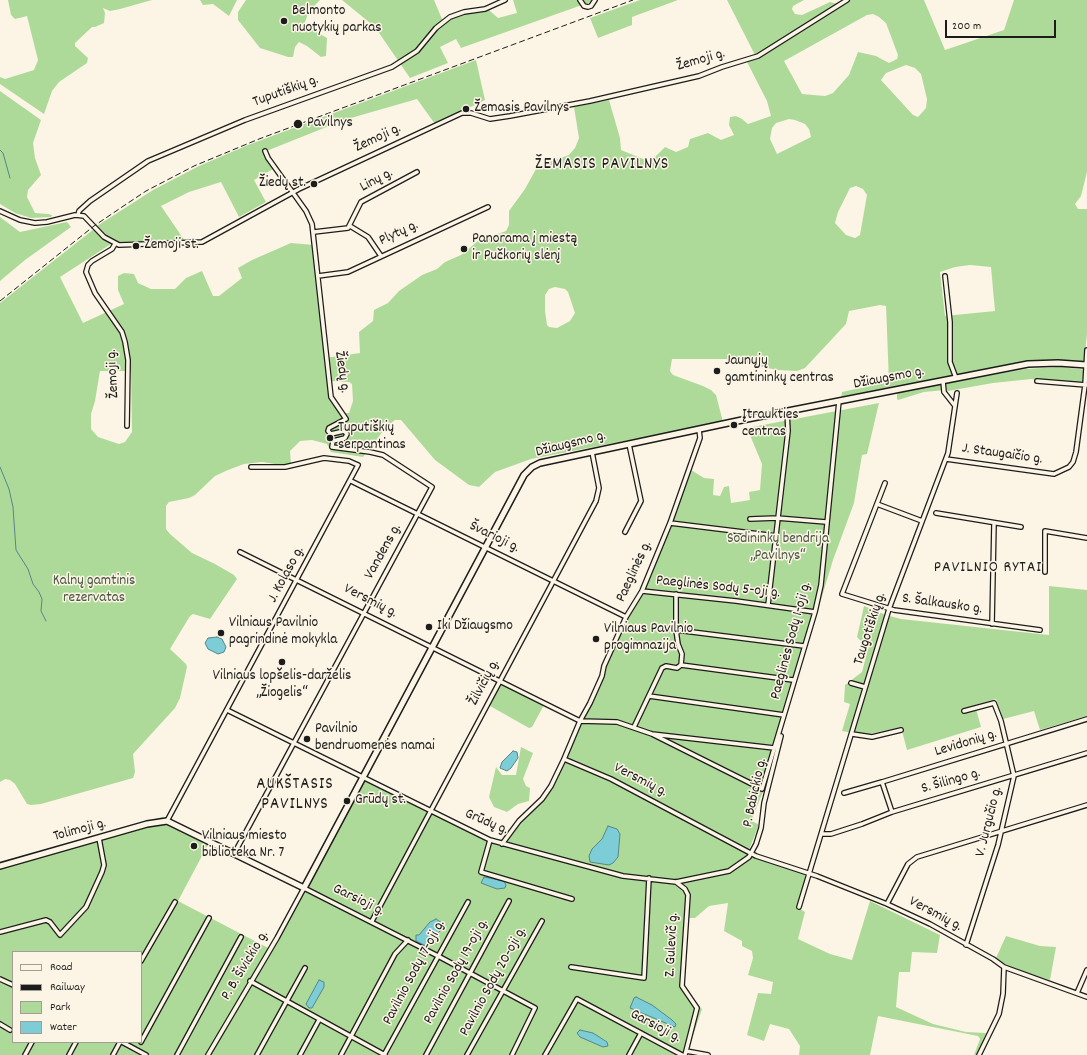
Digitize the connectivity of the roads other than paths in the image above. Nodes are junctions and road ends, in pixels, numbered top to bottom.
1 (505, 0) edge
2 (580, 0) edge
3 (595, 0) edge
4 (847, 0) edge
5 (265, 151) dead end
6 (416, 172) dead end
7 (294, 192) junction
8 (488, 207) dead end
9 (0, 211) edge
10 (78, 215) junction
11 (350, 226) junction
12 (314, 232) junction
13 (115, 244) junction
14 (381, 256) junction
15 (318, 276) junction
16 (945, 276) dead end
17 (1087, 350) edge
18 (1086, 365) edge
19 (956, 378) junction
20 (943, 381) junction
21 (1037, 381) dead end
22 (1086, 385) edge
23 (957, 393) dead end
24 (839, 401) junction
25 (955, 406) junction
26 (787, 411) junction
27 (127, 426) dead end
28 (699, 429) junction
29 (629, 444) junction
30 (592, 452) junction
31 (946, 459) junction
32 (252, 467) dead end
33 (351, 481) junction
34 (885, 483) dead end
35 (430, 493) joint
36 (877, 504) junction
37 (936, 513) dead end
38 (418, 514) junction
39 (777, 518) junction
40 (750, 519) dead end
41 (922, 521) junction
42 (826, 522) junction
43 (670, 523) junction
44 (994, 523) junction
45 (1021, 527) dead end
46 (625, 532) dead end
47 (776, 536) junction
48 (1087, 538) edge
49 (486, 547) junction
50 (240, 552) dead end
51 (1045, 572) dead end
52 (298, 580) junction
53 (554, 581) junction
54 (642, 591) junction
55 (676, 594) junction
56 (768, 605) junction
57 (889, 609) junction
58 (815, 612) junction
59 (365, 613) junction
60 (626, 617) junction
61 (992, 624) junction
62 (676, 630) junction
63 (1040, 630) dead end
64 (804, 646) junction
65 (432, 647) junction
66 (681, 665) junction
67 (500, 680) junction
68 (793, 680) junction
69 (851, 683) dead end
70 (865, 687) junction
71 (649, 696) junction
72 (227, 710) junction
73 (964, 711) dead end
74 (784, 715) junction
75 (1087, 719) edge
76 (580, 721) junction
77 (634, 727) junction
78 (901, 730) dead end
79 (652, 734) junction
80 (852, 734) junction
81 (781, 736) dead end
82 (294, 743) junction
83 (1006, 744) junction
84 (774, 748) junction
85 (1087, 753) edge
86 (564, 759) junction
87 (1014, 776) junction
88 (362, 777) junction
89 (882, 782) junction
90 (844, 793) dead end
91 (1087, 805) edge
92 (430, 810) junction
93 (892, 812) junction
94 (167, 821) junction
95 (1001, 832) junction
96 (822, 834) junction
97 (99, 838) junction
98 (490, 840) junction
99 (502, 844) junction
100 (234, 854) junction
101 (751, 854) junction
102 (0, 866) edge
103 (810, 873) junction
104 (649, 878) junction
105 (676, 882) junction
106 (304, 888) junction
107 (572, 899) dead end
108 (509, 901) dead end
109 (175, 902) dead end
110 (468, 902) dead end
111 (887, 904) junction
112 (799, 907) dead end
113 (209, 918) dead end
114 (542, 921) dead end
115 (372, 922) junction
116 (0, 932) edge
117 (241, 937) dead end
118 (408, 940) junction
119 (966, 945) junction
120 (438, 956) junction
121 (142, 959) edge
122 (570, 967) dead end
123 (1004, 967) junction
124 (305, 968) dead end
125 (1087, 970) edge
126 (471, 973) junction
127 (0, 979) edge
128 (250, 981) junction
129 (12, 985) edge
130 (503, 991) junction
131 (1077, 993) junction
132 (1087, 997) edge
133 (287, 1002) junction
134 (319, 1020) junction
135 (0, 1024) edge
136 (10, 1030) dead end
137 (641, 1033) junction
138 (351, 1038) junction
139 (142, 1040) edge
140 (31, 1043) edge
141 (75, 1043) edge
142 (120, 1043) edge
143 (123, 1043) edge
144 (140, 1043) edge
145 (137, 1050) junction
146 (685, 1054) edge
147 (25, 1055) edge
148 (69, 1055) edge
149 (113, 1055) edge
150 (146, 1055) edge
151 (177, 1055) edge
152 (208, 1055) edge
153 (257, 1055) edge
154 (300, 1055) edge
155 (342, 1055) edge
156 (384, 1055) edge
157 (426, 1055) edge
158 (467, 1055) edge
159 (512, 1055) edge
160 (545, 1055) edge
161 (629, 1055) edge
162 (708, 1055) edge
163 (979, 1055) edge

1 - 10 street, Tuputiškių g.
2 - 3 street
4 - 7 street, Žemoji g.
5 - 7 street, Žiedų g.
6 - 11 street, Linų g.
7 - 12 street, Žiedų g.
7 - 13 street, Žemoji g.
8 - 14 street, Plytų g.
9 - 10 street
10 - 13 street
11 - 12 street
11 - 14 street
12 - 15 street, Žiedų g.
13 - 27 street, Žemoji g.
14 - 15 street, Plytų g.
15 - 35 street, Žiedų g.
16 - 19 street
17 - 18 street
18 - 19 street, Džiaugsmo g.
18 - 22 street
19 - 20 street, Džiaugsmo g.
20 - 24 street, Džiaugsmo g.
20 - 25 street
21 - 22 street
22 - 31 street, J. Staugaičio g.
23 - 25 street, Taugotiškių g.
24 - 26 street, Džiaugsmo g.
24 - 42 street, Paeglinės Sodų 1-oji g.
25 - 31 street, Taugotiškių g.
26 - 28 street, Džiaugsmo g.
26 - 39 street
28 - 29 street, Džiaugsmo g.
28 - 43 street, Paeglinės g.
29 - 30 street, Džiaugsmo g.
29 - 46 street
30 - 49 street, Džiaugsmo g.
30 - 53 street, Žilvičių g.
31 - 41 street, Taugotiškių g.
32 - 33 street, J. Kolaso g.
33 - 38 street, Švarioji g.
33 - 52 street, J. Kolaso g.
34 - 36 street
35 - 38 street, Vandens g.
36 - 41 street
36 - 57 street, S. Šalkausko g.
37 - 44 street
38 - 49 street, Švarioji g.
38 - 59 street, Vandens g.
39 - 40 street
39 - 42 street
39 - 47 street
41 - 57 street, Taugotiškių g.
42 - 58 street, Paeglinės Sodų 1-oji g.
43 - 47 street
43 - 54 street, Paeglinės g.
44 - 45 street
44 - 61 street
47 - 56 street
48 - 51 street
49 - 53 street, Švarioji g.
49 - 65 street, Džiaugsmo g.
50 - 52 street, Versmių g.
52 - 59 street, Versmių g.
52 - 72 street, J. Kolaso g.
53 - 60 street, Švarioji g.
53 - 67 street, Žilvičių g.
54 - 55 street, Paeglinės Sodų 5-oji g.
54 - 60 street, Paeglinės g.
55 - 56 street, Paeglinės Sodų 5-oji g.
55 - 62 street
56 - 58 street, Paeglinės Sodų 5-oji g.
57 - 61 street, S. Šalkausko g.
57 - 70 street, Taugotiškių g.
58 - 64 street, Paeglinės Sodų 1-oji g.
59 - 65 street, Versmių g.
59 - 82 street, Vandens g.
60 - 76 street, Paeglinės g.
61 - 63 street, S. Šalkausko g.
62 - 64 street
62 - 66 street
64 - 68 street, Paeglinės Sodų 1-oji g.
65 - 67 street, Versmių g.
65 - 88 street, Džiaugsmo g.
66 - 68 street
66 - 71 street
67 - 76 street, Versmių g.
67 - 92 street, Žilvičių g.
68 - 74 street, Paeglinės Sodų 1-oji g.
69 - 70 street
70 - 80 street, Taugotiškių g.
71 - 74 street
71 - 77 street
72 - 82 street, Grūdų g.
72 - 94 street, J. Kolaso g.
73 - 83 street, V. Jurgučio g.
74 - 84 street, Paeglinės Sodų 1-oji g.
75 - 83 street, Levidonių g.
76 - 77 street
76 - 86 street
77 - 79 street
78 - 80 street
79 - 84 street
79 - 84 street, Paeglinės Sodų 1-oji g.
80 - 96 street, Taugotiškių g.
81 - 101 street, P. Babickio g.
82 - 88 street, Grūdų g.
82 - 100 street, Vandens g.
83 - 87 street, V. Jurgučio g.
83 - 89 street, Levidonių g.
85 - 87 street, S. Šilingo g.
86 - 99 street
86 - 101 street, Versmių g.
87 - 93 street, S. Šilingo g.
87 - 95 street, V. Jurgučio g.
88 - 92 street, Grūdų g.
88 - 106 street, Džiaugsmo g.
89 - 90 street, Levidonių g.
89 - 93 street
91 - 95 street
92 - 98 street, Grūdų g.
92 - 115 street, Žilvičių g.
93 - 96 street, S. Šilingo g.
94 - 97 street, Tolimoji g.
94 - 100 street, Garsioji g.
95 - 111 street
95 - 119 street, V. Jurgučio g.
96 - 103 street, Taugotiškių g.
97 - 102 street, Tolimoji g.
97 - 116 street
98 - 99 street, Grūdų g.
98 - 107 street
99 - 104 street, Grūdų g.
100 - 106 street, Garsioji g.
101 - 103 street, Versmių g.
101 - 105 street, Grūdų g.
103 - 111 street, Versmių g.
103 - 112 street, Taugotiškių g.
104 - 105 street, Grūdų g.
104 - 122 street
105 - 146 street, Z. Gulevič g.
106 - 115 street, Garsioji g.
106 - 128 street, P. B. Šivickio g.
108 - 126 street, Pavilnio Sodų 19-oji g.
109 - 121 street
110 - 120 street, Pavilnio Sodų 17-oji g.
111 - 119 street, Versmių g.
113 - 139 street
114 - 130 street, Pavilnio Sodų 20-oji g.
115 - 118 street, Garsioji g.
117 - 151 street
118 - 120 street, Garsioji g.
118 - 138 street
119 - 123 street, Versmių g.
120 - 126 street, Garsioji g.
120 - 156 street, Pavilnio Sodų 17-oji g.
123 - 131 street, Versmių g.
123 - 163 street
124 - 133 street
125 - 131 street
126 - 130 street, Garsioji g.
126 - 157 street, Pavilnio Sodų 19-oji g.
127 - 129 street
128 - 133 street
128 - 152 street, P. B. Šivickio g.
130 - 158 street, Pavilnio Sodų 20-oji g.
130 - 159 street, Garsioji g.
131 - 132 street, Versmių g.
133 - 134 street
133 - 153 street
134 - 138 street
134 - 154 street
135 - 136 street
137 - 146 street, Garsioji g.
137 - 160 street, Garsioji g.
137 - 161 street
138 - 155 street
138 - 156 street
140 - 147 street
141 - 148 street
142 - 149 street
143 - 145 street
144 - 145 street
145 - 150 street
146 - 162 street, Garsioji g.

